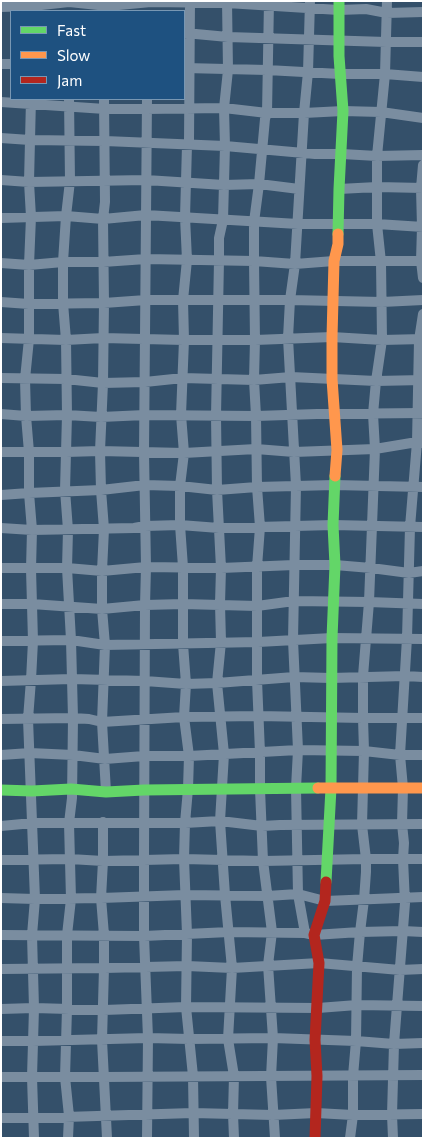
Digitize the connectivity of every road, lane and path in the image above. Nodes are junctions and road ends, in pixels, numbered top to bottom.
1 (388, 1) edge
2 (190, 2) edge
3 (227, 2) edge
4 (269, 3) edge
5 (69, 5) edge
6 (151, 5) edge
7 (310, 5) edge
8 (32, 6) edge
9 (108, 6) edge
10 (339, 6) edge
11 (1, 7) edge
12 (423, 12) edge
13 (387, 13) junction
14 (186, 33) edge
15 (228, 37) junction
16 (268, 38) junction
17 (309, 39) junction
18 (339, 40) junction
19 (386, 42) junction
20 (423, 42) edge
21 (187, 68) edge
22 (228, 70) junction
23 (267, 70) junction
24 (308, 72) junction
25 (340, 74) junction
26 (385, 74) junction
27 (423, 77) edge
28 (31, 101) edge
29 (1, 102) edge
30 (69, 102) edge
31 (104, 104) edge
32 (146, 104) edge
33 (224, 108) junction
34 (188, 109) junction
35 (343, 111) junction
36 (381, 112) junction
37 (267, 113) junction
38 (304, 113) junction
39 (423, 118) edge
40 (1, 138) edge
41 (30, 140) junction
42 (70, 141) junction
43 (105, 141) junction
44 (146, 143) junction
45 (187, 145) junction
46 (225, 146) junction
47 (262, 149) junction
48 (302, 153) junction
49 (342, 154) junction
50 (377, 156) junction
51 (423, 156) edge
52 (423, 165) edge
53 (1, 180) edge
54 (146, 180) junction
55 (104, 181) junction
56 (29, 182) junction
57 (70, 182) junction
58 (186, 182) junction
59 (259, 184) junction
60 (224, 185) junction
61 (378, 187) junction
62 (422, 188) edge
63 (299, 189) junction
64 (339, 189) junction
65 (146, 215) junction
66 (66, 216) junction
67 (32, 217) junction
68 (185, 217) junction
69 (1, 218) edge
70 (102, 219) junction
71 (223, 220) junction
72 (254, 222) junction
73 (298, 224) junction
74 (338, 224) junction
75 (377, 224) junction
76 (422, 227) edge
77 (146, 259) junction
78 (186, 260) junction
79 (219, 260) junction
80 (254, 261) junction
81 (334, 261) junction
82 (422, 261) edge
83 (63, 262) junction
84 (103, 262) junction
85 (381, 262) junction
86 (1, 263) edge
87 (295, 264) junction
88 (29, 265) junction
89 (423, 278) edge
90 (146, 300) junction
91 (183, 300) junction
92 (218, 300) junction
93 (254, 300) junction
94 (290, 300) junction
95 (333, 300) junction
96 (423, 300) edge
97 (1, 302) edge
98 (382, 302) junction
99 (64, 303) junction
100 (104, 303) junction
101 (29, 304) junction
102 (423, 314) edge
103 (332, 337) junction
104 (1, 338) edge
105 (103, 338) junction
106 (288, 338) junction
107 (29, 339) junction
108 (146, 339) junction
109 (217, 339) junction
110 (421, 339) edge
111 (66, 340) junction
112 (184, 340) junction
113 (255, 340) junction
114 (382, 340) junction
115 (291, 376) junction
116 (1, 378) edge
117 (183, 378) junction
118 (25, 379) junction
119 (66, 379) junction
120 (217, 379) junction
121 (332, 379) junction
122 (254, 380) junction
123 (421, 380) edge
124 (376, 381) junction
125 (145, 382) junction
126 (103, 383) junction
127 (420, 413) edge
128 (1, 414) edge
129 (334, 414) junction
130 (373, 414) junction
131 (67, 415) junction
132 (146, 415) junction
133 (181, 415) junction
134 (292, 415) junction
135 (26, 416) junction
136 (216, 416) junction
137 (256, 416) junction
138 (101, 417) junction
139 (420, 443) edge
140 (256, 449) junction
141 (375, 449) junction
142 (337, 450) junction
143 (100, 451) junction
144 (1, 452) edge
145 (29, 452) junction
146 (66, 452) junction
147 (144, 452) junction
148 (184, 452) junction
149 (217, 452) junction
150 (294, 452) junction
151 (334, 485) junction
152 (145, 486) junction
153 (180, 486) junction
154 (296, 486) junction
155 (374, 486) junction
156 (257, 487) junction
157 (418, 487) edge
158 (65, 490) junction
159 (101, 490) junction
160 (217, 490) junction
161 (29, 493) junction
162 (1, 495) edge
163 (180, 525) junction
164 (295, 525) junction
165 (333, 525) junction
166 (145, 526) junction
167 (372, 526) junction
168 (410, 526) junction
169 (260, 527) junction
170 (423, 527) edge
171 (1, 528) edge
172 (219, 528) junction
173 (104, 529) junction
174 (32, 530) junction
175 (68, 530) junction
176 (294, 565) junction
177 (335, 565) junction
178 (146, 567) junction
179 (183, 567) junction
180 (257, 567) junction
181 (1, 568) edge
182 (67, 568) junction
183 (221, 568) junction
184 (370, 568) junction
185 (31, 569) junction
186 (102, 571) junction
187 (423, 571) edge
188 (409, 573) junction
189 (294, 601) junction
190 (333, 601) junction
191 (369, 602) junction
192 (1, 604) edge
193 (32, 604) junction
194 (183, 604) junction
195 (220, 604) junction
196 (408, 604) junction
197 (423, 604) edge
198 (70, 606) junction
199 (145, 606) junction
200 (258, 606) junction
201 (102, 609) junction
202 (332, 638) junction
203 (366, 638) junction
204 (407, 638) junction
205 (423, 639) edge
206 (71, 640) junction
207 (293, 640) junction
208 (1, 641) edge
209 (32, 641) junction
210 (221, 642) junction
211 (258, 642) junction
212 (145, 644) junction
213 (183, 644) junction
214 (105, 645) junction
215 (363, 676) junction
216 (405, 676) junction
217 (294, 677) junction
218 (423, 677) edge
219 (331, 678) junction
220 (72, 679) junction
221 (31, 680) junction
222 (104, 680) junction
223 (257, 680) junction
224 (1, 681) edge
225 (145, 681) junction
226 (217, 683) junction
227 (186, 684) junction
228 (258, 716) junction
229 (184, 717) junction
230 (221, 717) junction
231 (297, 717) junction
232 (332, 717) junction
233 (28, 718) junction
234 (73, 718) junction
235 (363, 718) junction
236 (402, 718) junction
237 (423, 718) edge
238 (1, 719) edge
239 (144, 719) junction
240 (102, 722) junction
241 (298, 750) junction
242 (331, 751) junction
243 (364, 751) junction
244 (260, 752) junction
245 (30, 753) junction
246 (224, 754) junction
247 (400, 754) junction
248 (423, 754) edge
249 (73, 755) junction
250 (1, 756) edge
251 (144, 756) junction
252 (189, 756) junction
253 (105, 759) junction
254 (296, 788) junction
255 (331, 788) junction
256 (364, 788) junction
257 (403, 788) junction
258 (423, 788) edge
259 (71, 789) junction
260 (188, 789) junction
261 (222, 789) junction
262 (260, 789) junction
263 (1, 790) edge
264 (144, 790) junction
265 (32, 792) junction
266 (106, 792) junction
267 (220, 821) junction
268 (103, 822) junction
269 (32, 823) junction
270 (69, 823) junction
271 (144, 823) junction
272 (185, 823) junction
273 (330, 824) junction
274 (402, 824) junction
275 (423, 824) edge
276 (297, 825) junction
277 (362, 825) junction
278 (1, 826) edge
279 (262, 826) junction
280 (366, 858) junction
281 (70, 859) junction
282 (184, 859) junction
283 (403, 859) junction
284 (423, 859) edge
285 (1, 860) edge
286 (33, 860) junction
287 (103, 860) junction
288 (144, 860) junction
289 (223, 860) junction
290 (298, 860) junction
291 (327, 860) junction
292 (263, 861) junction
293 (298, 894) junction
294 (185, 895) junction
295 (225, 895) junction
296 (267, 896) junction
297 (144, 897) junction
298 (405, 897) junction
299 (423, 897) edge
300 (1, 898) edge
301 (101, 898) junction
302 (35, 899) junction
303 (71, 899) junction
304 (364, 900) junction
305 (325, 901) junction
306 (403, 931) junction
307 (229, 932) junction
308 (272, 932) junction
309 (360, 932) junction
310 (423, 932) edge
311 (67, 934) junction
312 (187, 934) junction
313 (310, 934) junction
314 (1, 935) edge
315 (32, 935) junction
316 (104, 935) junction
317 (144, 936) junction
318 (319, 964) junction
319 (268, 965) junction
320 (146, 966) junction
321 (187, 966) junction
322 (357, 967) junction
323 (67, 968) junction
324 (104, 968) junction
325 (232, 968) junction
326 (1, 969) edge
327 (32, 969) junction
328 (400, 970) junction
329 (423, 970) edge
330 (357, 1005) junction
331 (398, 1006) junction
332 (423, 1006) edge
333 (186, 1007) junction
334 (34, 1008) junction
335 (147, 1008) junction
336 (229, 1008) junction
337 (272, 1008) junction
338 (318, 1008) junction
339 (1, 1009) edge
340 (67, 1009) junction
341 (104, 1010) junction
342 (148, 1038) junction
343 (273, 1038) junction
344 (189, 1039) junction
345 (228, 1039) junction
346 (66, 1040) junction
347 (102, 1040) junction
348 (315, 1040) junction
349 (1, 1041) edge
350 (33, 1041) junction
351 (356, 1041) junction
352 (423, 1043) edge
353 (394, 1044) junction
354 (394, 1075) junction
355 (423, 1075) edge
356 (193, 1076) junction
357 (234, 1076) junction
358 (317, 1076) junction
359 (353, 1076) junction
360 (1, 1077) edge
361 (32, 1077) junction
362 (65, 1077) junction
363 (148, 1077) junction
364 (271, 1077) junction
365 (104, 1078) junction
366 (316, 1112) junction
367 (193, 1113) junction
368 (233, 1114) junction
369 (423, 1114) edge
370 (147, 1115) junction
371 (273, 1115) junction
372 (353, 1115) junction
373 (392, 1115) junction
374 (69, 1116) junction
375 (105, 1116) junction
376 (1, 1118) edge
377 (33, 1118) junction
378 (34, 1138) edge
379 (68, 1138) edge
380 (107, 1138) edge
381 (147, 1138) edge
382 (194, 1138) edge
383 (234, 1138) edge
384 (275, 1138) edge
385 (315, 1138) edge
386 (350, 1138) edge
387 (393, 1138) edge

1 - 13 street
2 - 3 street
2 - 6 street
2 - 14 street
3 - 4 street
3 - 15 street
4 - 7 street
4 - 16 street
5 - 8 street
5 - 9 street
6 - 9 street
7 - 10 street
7 - 17 street
8 - 11 street
10 - 13 street
10 - 18 street
12 - 13 street
13 - 19 street
14 - 15 street
14 - 21 street
15 - 16 street
15 - 22 street
16 - 17 street
16 - 23 street
17 - 18 street
17 - 24 street
18 - 19 street
18 - 25 street
19 - 20 street
19 - 26 street
21 - 22 street
21 - 34 street
22 - 23 street
22 - 33 street
23 - 24 street
23 - 37 street
24 - 25 street
24 - 38 street
25 - 26 street
25 - 35 street
26 - 27 street
26 - 36 street
28 - 29 street
28 - 30 street
28 - 41 street
30 - 31 street
30 - 42 street
31 - 32 street
31 - 43 street
32 - 34 street
32 - 44 street
33 - 34 street
33 - 37 street
33 - 46 street
34 - 45 street
35 - 36 street
35 - 38 street
35 - 49 street
36 - 39 street
36 - 50 street
37 - 38 street
37 - 47 street
38 - 48 street
40 - 41 street
41 - 42 street
41 - 56 street
42 - 43 street
42 - 57 street
43 - 44 street
43 - 55 street
44 - 45 street
44 - 54 street
45 - 46 street
45 - 58 street
46 - 47 street
46 - 60 street
47 - 48 street
47 - 59 street
48 - 49 street
48 - 63 street
49 - 50 street
49 - 64 street
50 - 51 street
50 - 61 street
52 - 62 street
53 - 56 street
54 - 55 street
54 - 58 street
54 - 65 street
55 - 57 street
55 - 70 street
56 - 57 street
56 - 67 street
57 - 66 street
58 - 60 street
58 - 68 street
59 - 60 street
59 - 63 street
59 - 72 street
60 - 71 street
61 - 62 street
61 - 64 street
61 - 75 street
62 - 76 street
63 - 73 street
64 - 74 street
65 - 68 street
65 - 70 street
65 - 77 street
66 - 67 street
66 - 70 street
66 - 83 street
67 - 69 street
67 - 88 street
68 - 71 street
68 - 78 street
70 - 84 street
71 - 72 street
71 - 79 street
72 - 73 street
72 - 80 street
73 - 74 street
73 - 87 street
74 - 75 street
74 - 81 street
75 - 76 street
75 - 85 street
76 - 82 street
77 - 78 street
77 - 84 street
77 - 90 street
78 - 79 street
78 - 91 street
79 - 80 street
79 - 92 street
80 - 87 street
80 - 93 street
81 - 85 street
81 - 87 street
81 - 95 street
82 - 85 street
82 - 89 street
83 - 84 street
83 - 88 street
83 - 99 street
84 - 100 street
85 - 98 street
86 - 88 street
87 - 94 street
88 - 101 street
90 - 91 street
90 - 100 street
90 - 108 street
91 - 92 street
91 - 112 street
92 - 93 street
92 - 109 street
93 - 94 street
93 - 113 street
94 - 95 street
94 - 106 street
95 - 98 street
95 - 103 street
96 - 98 street
97 - 101 street
98 - 114 street
99 - 100 street
99 - 101 street
99 - 111 street
100 - 105 street
101 - 107 street
102 - 110 street
103 - 106 street
103 - 114 street
103 - 121 street
104 - 107 street
105 - 108 street
105 - 111 street
105 - 126 street
106 - 113 street
106 - 115 street
107 - 111 street
107 - 118 street
108 - 112 street
108 - 125 street
109 - 112 street
109 - 113 street
109 - 120 street
110 - 114 street
110 - 123 street
111 - 119 street
112 - 117 street
113 - 122 street
114 - 124 street
115 - 121 street
115 - 122 street
115 - 134 street
116 - 118 street
117 - 120 street
117 - 125 street
117 - 133 street
118 - 119 street
118 - 135 street
119 - 126 street
119 - 131 street
120 - 122 street
120 - 136 street
121 - 124 street
121 - 129 street
122 - 137 street
123 - 124 street
123 - 127 street
124 - 130 street
125 - 126 street
125 - 132 street
126 - 138 street
127 - 130 street
127 - 139 street
128 - 135 street
129 - 130 street
129 - 134 street
129 - 142 street
130 - 141 street
131 - 135 street
131 - 138 street
131 - 146 street
132 - 133 street
132 - 138 street
132 - 147 street
133 - 136 street
133 - 148 street
134 - 137 street
134 - 150 street
135 - 145 street
136 - 137 street
136 - 149 street
137 - 140 street
138 - 143 street
139 - 141 street
139 - 157 street
140 - 149 street
140 - 150 street
140 - 156 street
141 - 142 street
141 - 155 street
142 - 150 street
142 - 151 street
143 - 146 street
143 - 147 street
143 - 159 street
144 - 145 street
145 - 146 street
145 - 161 street
146 - 158 street
147 - 148 street
147 - 152 street
148 - 149 street
148 - 153 street
149 - 160 street
150 - 154 street
151 - 154 street
151 - 155 street
151 - 165 street
152 - 153 street
152 - 159 street
152 - 166 street
153 - 160 street
153 - 163 street
154 - 156 street
154 - 164 street
155 - 157 street
155 - 167 street
156 - 160 street
156 - 169 street
157 - 168 street
158 - 159 street
158 - 161 street
158 - 175 street
159 - 173 street
160 - 172 street
161 - 162 street
161 - 174 street
163 - 166 street
163 - 172 street
163 - 179 street
164 - 165 street
164 - 169 street
164 - 176 street
165 - 167 street
165 - 177 street
166 - 173 street
166 - 178 street
167 - 168 street
167 - 184 street
168 - 170 street
168 - 188 street
169 - 172 street
169 - 180 street
171 - 174 street
172 - 183 street
173 - 175 street
173 - 186 street
174 - 175 street
174 - 185 street
175 - 182 street
176 - 177 street
176 - 180 street
176 - 189 street
177 - 184 street
177 - 190 street
178 - 179 street
178 - 186 street
178 - 199 street
179 - 183 street
179 - 194 street
180 - 183 street
180 - 200 street
181 - 185 street
182 - 185 street
182 - 186 street
182 - 198 street
183 - 195 street
184 - 188 street
184 - 191 street
185 - 193 street
186 - 201 street
187 - 188 street
188 - 196 street
189 - 190 street
189 - 200 street
189 - 207 street
190 - 191 street
190 - 202 street
191 - 196 street
191 - 203 street
192 - 193 street
193 - 198 street
193 - 209 street
194 - 195 street
194 - 199 street
194 - 213 street
195 - 200 street
195 - 210 street
196 - 197 street
196 - 204 street
198 - 201 street
198 - 206 street
199 - 201 street
199 - 212 street
200 - 211 street
201 - 214 street
202 - 203 street
202 - 207 street
202 - 219 street
203 - 204 street
203 - 215 street
204 - 205 street
204 - 216 street
206 - 209 street
206 - 214 street
206 - 220 street
207 - 211 street
207 - 217 street
208 - 209 street
209 - 221 street
210 - 211 street
210 - 213 street
210 - 226 street
211 - 223 street
212 - 213 street
212 - 214 street
212 - 225 street
213 - 227 street
214 - 222 street
215 - 216 street
215 - 219 street
215 - 235 street
216 - 218 street
216 - 236 street
217 - 219 street
217 - 223 street
217 - 231 street
219 - 232 street
220 - 221 street
220 - 222 street
220 - 234 street
221 - 224 street
221 - 233 street
222 - 225 street
222 - 240 street
223 - 226 street
223 - 228 street
225 - 227 street
225 - 239 street
226 - 227 street
226 - 230 street
227 - 229 street
228 - 230 street
228 - 231 street
228 - 244 street
229 - 230 street
229 - 239 street
229 - 252 street
230 - 246 street
231 - 232 street
231 - 241 street
232 - 235 street
232 - 242 street
233 - 234 street
233 - 238 street
233 - 245 street
234 - 240 street
234 - 249 street
235 - 236 street
235 - 243 street
236 - 237 street
236 - 247 street
239 - 240 street
239 - 251 street
240 - 253 street
241 - 242 street
241 - 244 street
241 - 254 street
242 - 243 street
242 - 255 street
243 - 247 street
243 - 256 street
244 - 246 street
244 - 262 street
245 - 249 street
245 - 250 street
245 - 265 street
246 - 252 street
246 - 261 street
247 - 248 street
247 - 257 street
249 - 253 street
249 - 259 street
251 - 252 street
251 - 253 street
251 - 264 street
252 - 260 street
253 - 266 street
254 - 255 street
254 - 262 street
254 - 276 street
255 - 256 street
255 - 273 street
256 - 257 street
256 - 277 street
257 - 258 street
257 - 274 street
259 - 265 street
259 - 266 street
259 - 270 street
260 - 261 street
260 - 264 street
260 - 272 street
261 - 262 street
261 - 267 street
262 - 279 street
263 - 265 street
264 - 266 street
264 - 271 street
265 - 269 street
267 - 272 street
267 - 279 street
267 - 289 street
268 - 270 street
268 - 271 street
268 - 287 street
269 - 270 street
269 - 278 street
269 - 286 street
270 - 281 street
271 - 272 street
271 - 288 street
272 - 282 street
273 - 276 street
273 - 277 street
273 - 291 street
274 - 275 street
274 - 277 street
274 - 283 street
276 - 279 street
276 - 290 street
277 - 280 street
279 - 292 street
280 - 283 street
280 - 291 street
280 - 304 street
281 - 286 street
281 - 287 street
281 - 303 street
282 - 288 street
282 - 289 street
282 - 294 street
283 - 284 street
283 - 298 street
285 - 286 street
286 - 302 street
287 - 288 street
287 - 301 street
288 - 297 street
289 - 292 street
289 - 295 street
290 - 291 street
290 - 292 street
290 - 293 street
291 - 305 street
292 - 296 street
293 - 296 street
293 - 305 street
293 - 313 street
294 - 295 street
294 - 297 street
294 - 312 street
295 - 296 street
295 - 307 street
296 - 308 street
297 - 301 street
297 - 317 street
298 - 299 street
298 - 304 street
298 - 306 street
300 - 302 street
301 - 303 street
301 - 316 street
302 - 303 street
302 - 315 street
303 - 311 street
304 - 305 street
304 - 309 street
305 - 313 street
306 - 309 street
306 - 310 street
306 - 328 street
307 - 308 street
307 - 312 street
307 - 325 street
308 - 313 street
308 - 319 street
309 - 313 street
309 - 322 street
311 - 315 street
311 - 316 street
311 - 323 street
312 - 317 street
312 - 321 street
313 - 318 street
314 - 315 street
315 - 327 street
316 - 317 street
316 - 324 street
317 - 320 street
318 - 319 street
318 - 322 street
318 - 338 street
319 - 325 street
319 - 337 street
320 - 321 street
320 - 324 street
320 - 335 street
321 - 325 street
321 - 333 street
322 - 328 street
322 - 330 street
323 - 324 street
323 - 327 street
323 - 340 street
324 - 341 street
325 - 336 street
326 - 327 street
327 - 334 street
328 - 329 street
328 - 331 street
330 - 331 street
330 - 338 street
330 - 351 street
331 - 332 street
331 - 353 street
333 - 335 street
333 - 336 street
333 - 344 street
334 - 339 street
334 - 340 street
334 - 350 street
335 - 341 street
335 - 342 street
336 - 337 street
336 - 345 street
337 - 338 street
337 - 343 street
338 - 348 street
340 - 341 street
340 - 346 street
341 - 347 street
342 - 344 street
342 - 347 street
342 - 363 street
343 - 345 street
343 - 348 street
343 - 364 street
344 - 345 street
344 - 356 street
345 - 357 street
346 - 347 street
346 - 350 street
346 - 362 street
347 - 365 street
348 - 351 street
348 - 358 street
349 - 350 street
350 - 361 street
351 - 353 street
351 - 359 street
352 - 353 street
353 - 354 street
354 - 355 street
354 - 359 street
354 - 373 street
356 - 357 street
356 - 363 street
356 - 367 street
357 - 364 street
357 - 368 street
358 - 359 street
358 - 364 street
358 - 366 street
359 - 372 street
360 - 361 street
361 - 362 street
361 - 377 street
362 - 365 street
362 - 374 street
363 - 365 street
363 - 370 street
364 - 371 street
365 - 375 street
366 - 371 street
366 - 372 street
366 - 385 street
367 - 368 street
367 - 370 street
367 - 382 street
368 - 371 street
368 - 383 street
369 - 373 street
370 - 375 street
370 - 381 street
371 - 384 street
372 - 373 street
372 - 386 street
373 - 387 street
374 - 375 street
374 - 377 street
374 - 379 street
375 - 380 street
376 - 377 street
377 - 378 street

